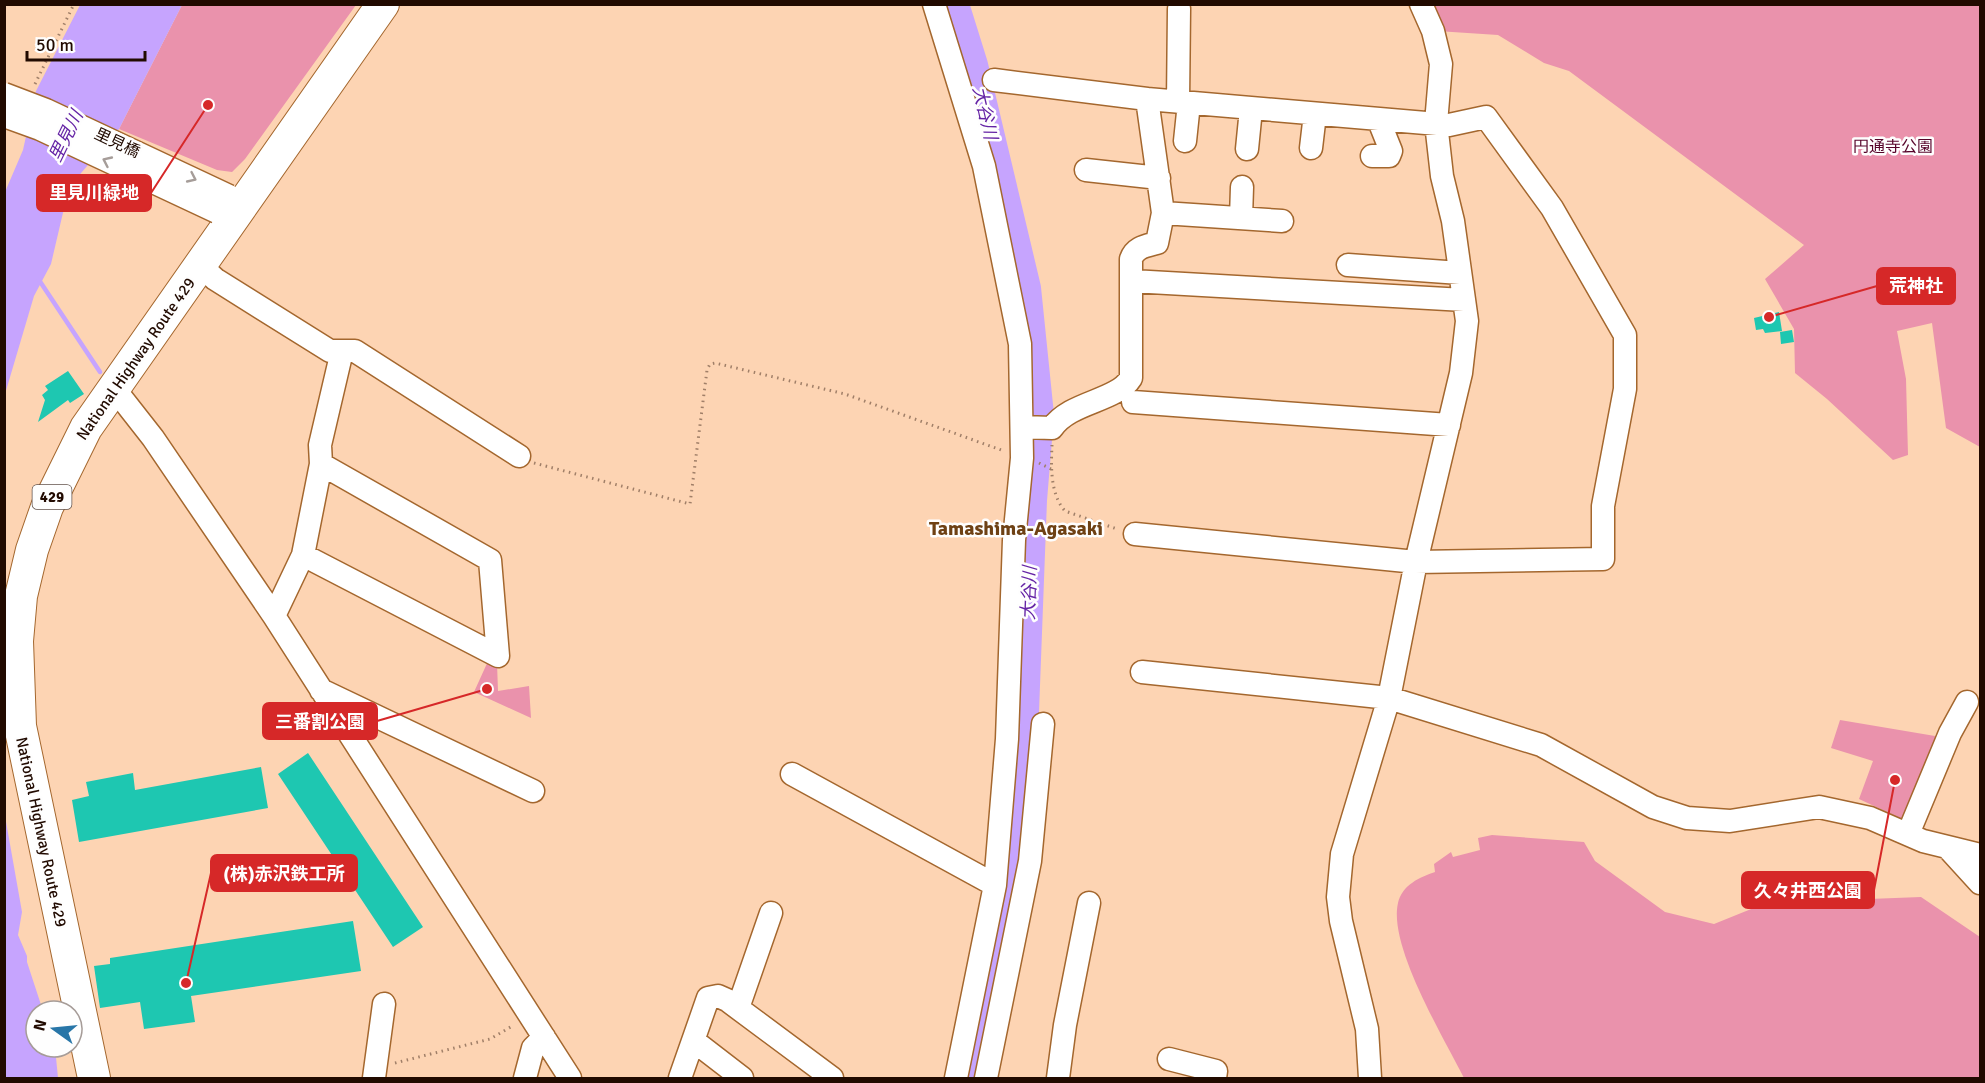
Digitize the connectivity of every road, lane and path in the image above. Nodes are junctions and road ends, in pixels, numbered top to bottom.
1 (74, 4) edge
2 (382, 4) edge
3 (934, 4) edge
4 (1421, 4) edge
5 (1179, 9) dead end
6 (994, 80) dead end
7 (35, 84) dead end
8 (4, 94) edge
9 (1147, 99) junction
10 (1184, 103) junction
11 (1251, 109) junction
12 (1315, 114) junction
13 (4, 116) edge
14 (1379, 121) junction
15 (1436, 123) junction
16 (1185, 141) dead end
17 (1311, 148) dead end
18 (1247, 149) dead end
19 (1372, 156) dead end
20 (1086, 170) dead end
21 (1159, 178) junction
22 (1242, 187) dead end
23 (230, 209) junction
24 (1163, 213) junction
25 (1241, 218) junction
26 (1282, 221) dead end
27 (1348, 265) dead end
28 (201, 266) junction
29 (1460, 273) junction
30 (1132, 281) junction
31 (1464, 300) junction
32 (342, 351) junction
33 (113, 387) junction
34 (1133, 402) dead end
35 (1449, 425) junction
36 (1022, 427) junction
37 (1052, 428) junction
38 (519, 456) joint
39 (1022, 458) junction
40 (321, 464) junction
41 (1046, 466) dead end
42 (1051, 469) junction
43 (1135, 534) joint
44 (303, 555) junction
45 (1416, 562) junction
46 (274, 616) junction
47 (1142, 672) dead end
48 (321, 690) junction
49 (1389, 698) junction
50 (1967, 702) dead end
51 (1043, 724) dead end
52 (792, 774) dead end
53 (533, 791) dead end
54 (1908, 834) junction
55 (1949, 849) junction
56 (1980, 855) edge
57 (1980, 884) edge
58 (995, 885) junction
59 (1089, 903) dead end
60 (771, 913) dead end
61 (384, 1004) dead end
62 (738, 1008) junction
63 (518, 1022) dead end
64 (539, 1041) junction
65 (694, 1041) junction
66 (1170, 1059) dead end
67 (375, 1073) edge
68 (94, 1078) edge
69 (525, 1078) edge
70 (570, 1078) edge
71 (680, 1078) edge
72 (742, 1078) edge
73 (832, 1078) edge
74 (956, 1078) edge
75 (986, 1078) edge
76 (1058, 1078) edge
77 (1215, 1078) edge
78 (1370, 1078) edge

1 - 7 path
2 - 23 highway, National Highway Route 429 / 429
3 - 36 street
4 - 15 street
5 - 10 street
6 - 9 street
8 -> 23 street, 里見橋, bridge
9 - 10 street
9 - 21 street
10 - 11 street
10 - 16 street
11 - 12 street
11 - 18 street
12 - 14 street
12 - 17 street
23 -> 13 street, 里見橋, bridge
14 - 15 street
14 - 19 street
15 - 29 street
15 - 45 street
20 - 21 street
21 - 24 street
22 - 25 street
23 - 28 highway, National Highway Route 429 / 429
24 - 25 street
24 - 30 street
25 - 26 street
27 - 29 street
28 - 32 street
28 - 33 highway, National Highway Route 429 / 429
29 - 31 street
30 - 31 street
30 - 37 street
31 - 35 street
32 - 38 street
32 - 40 street
33 - 46 street
33 - 68 highway, National Highway Route 429 / 429
34 - 35 street
35 - 45 street
36 - 37 street
36 - 39 street
37 - 42 path
38 - 39 path
39 - 58 street
40 - 44 street
40 - 44 street
41 - 42 path
42 - 43 path
43 - 45 street
44 - 46 street
45 - 49 street
46 - 48 street
47 - 49 street
48 - 53 street
48 - 64 street
49 - 54 street
49 - 78 street
50 - 54 street
51 - 75 street
52 - 58 street
54 - 55 street
55 - 56 street
55 - 57 street
58 - 74 street
59 - 76 street
60 - 62 street
61 - 67 street
62 - 65 street
62 - 73 street
63 - 67 path
64 - 69 street
64 - 70 street
65 - 71 street
65 - 72 street
66 - 77 street

